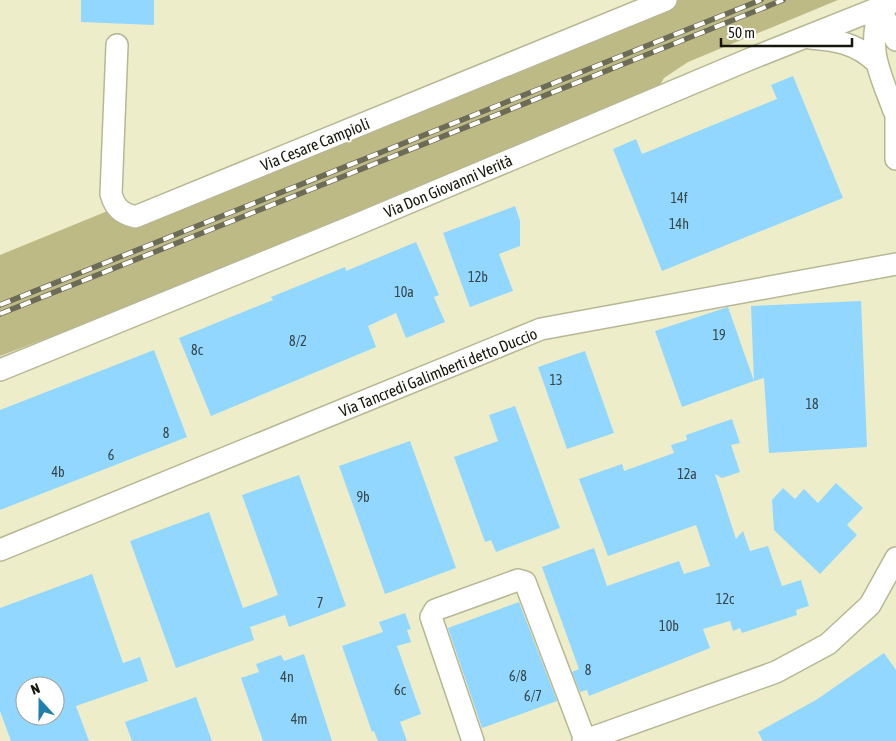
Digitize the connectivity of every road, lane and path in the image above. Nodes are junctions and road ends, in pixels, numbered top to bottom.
1 (666, 0) edge
2 (888, 4) edge
3 (807, 38) junction
4 (896, 40) edge
5 (117, 45) dead end
6 (875, 61) junction
7 (895, 107) edge
8 (896, 159) edge
9 (896, 264) edge
10 (0, 370) edge
11 (0, 550) edge
12 (896, 558) edge
13 (473, 741) edge
14 (584, 741) edge

1 - 5 street, Via Cesare Campioli
2 - 3 street, Via Don Giovanni Verità
2 - 4 street
2 - 6 street
3 - 6 street
3 - 10 street, Via Don Giovanni Verità
6 - 7 street
7 - 8 street
9 - 11 street, Via Tancredi Galimberti detto Duccio
12 - 14 street
13 - 14 street

